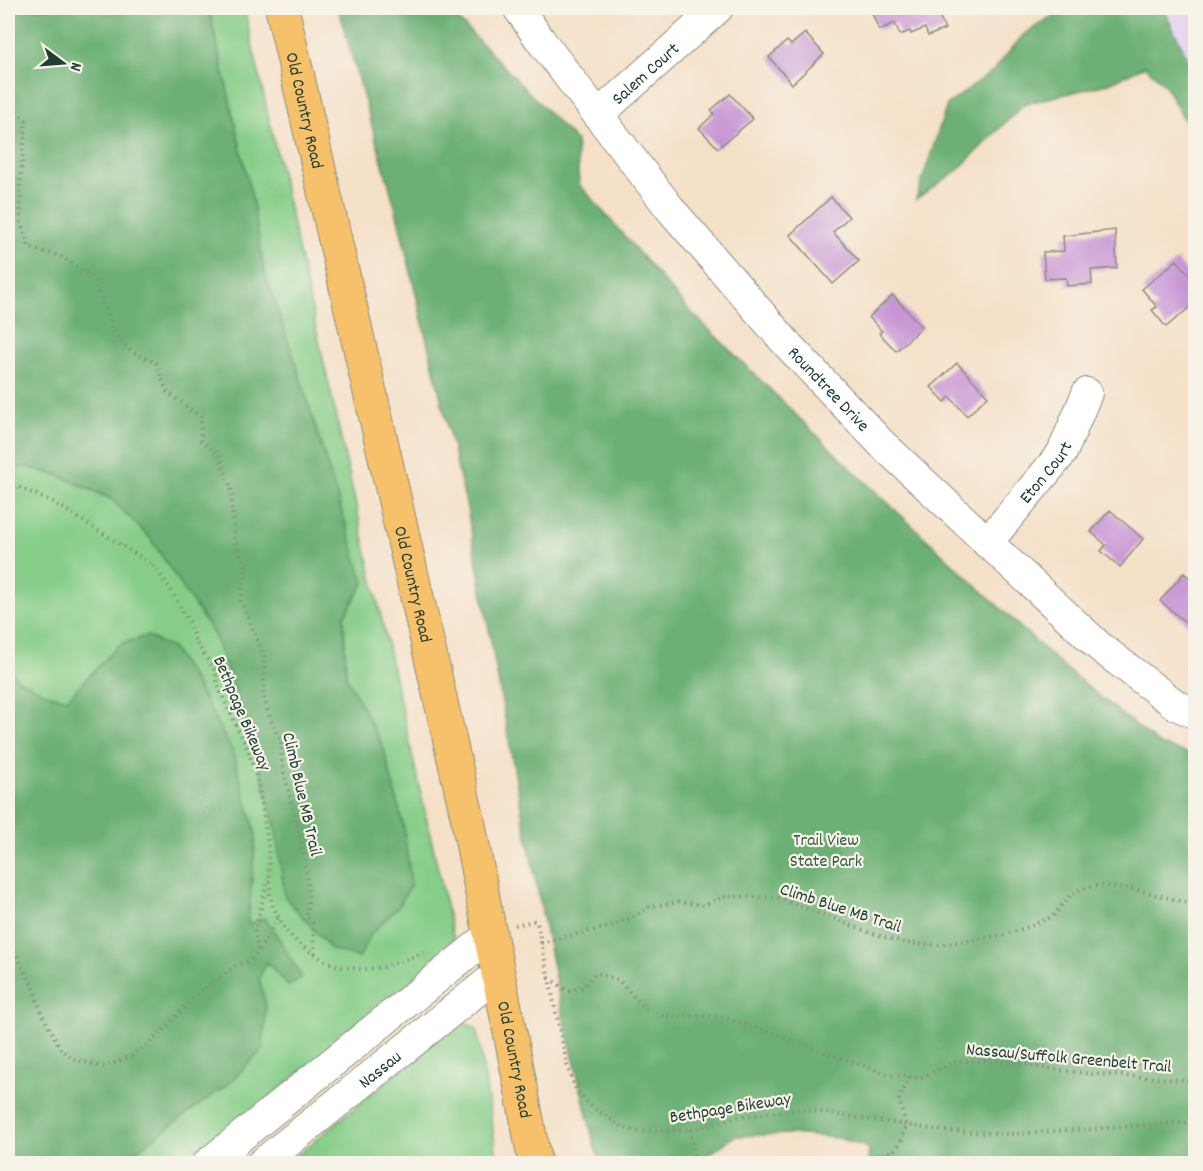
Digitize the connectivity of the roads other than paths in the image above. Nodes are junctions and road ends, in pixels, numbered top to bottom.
1 (282, 8) edge
2 (518, 8) edge
3 (718, 8) edge
4 (598, 115) junction
5 (1087, 393) dead end
6 (987, 543) junction
7 (1196, 714) edge
8 (489, 936) junction
9 (498, 974) junction
10 (207, 1164) edge
11 (261, 1164) edge
12 (535, 1164) edge

1 - 8 main road, Old Country Road
2 - 4 street, Roundtree Drive
3 - 4 street, Salem Court
4 - 6 street, Roundtree Drive
5 - 6 street, Eton Court
6 - 7 street, Roundtree Drive
8 - 9 main road, Old Country Road
8 - 10 street
9 - 11 street, Nassau
9 - 12 main road, Old Country Road

